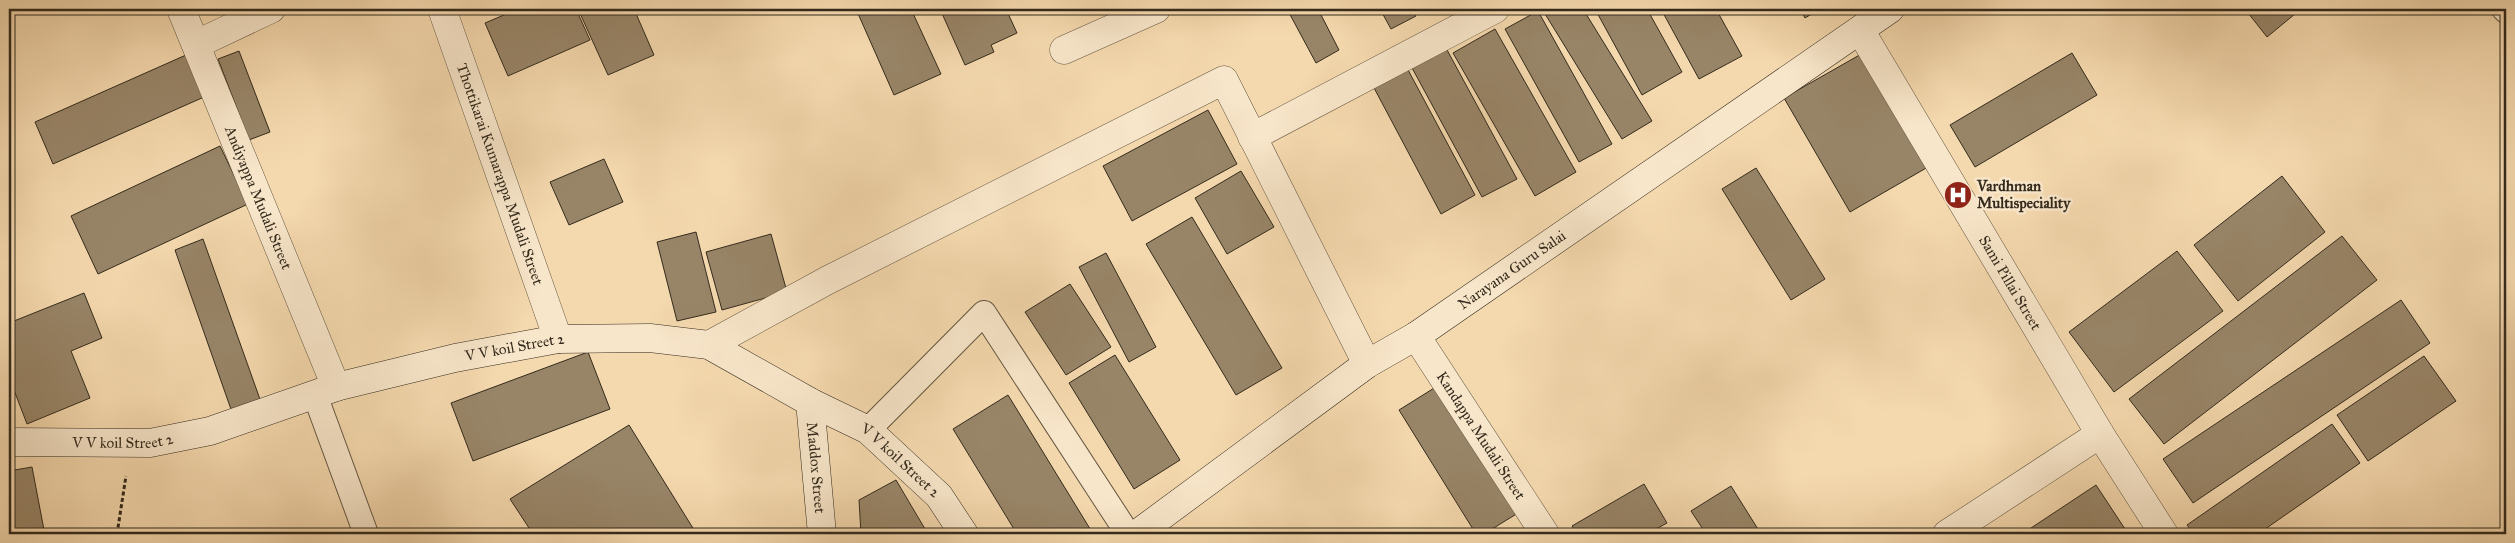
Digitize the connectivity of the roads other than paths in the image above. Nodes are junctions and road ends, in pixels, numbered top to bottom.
1 (181, 9) edge
2 (272, 9) edge
3 (442, 9) edge
4 (1156, 9) edge
5 (1495, 9) edge
6 (1890, 9) edge
7 (1860, 30) junction
8 (197, 44) junction
9 (1064, 50) dead end
10 (1252, 137) junction
11 (1416, 336) junction
12 (558, 339) junction
13 (709, 345) junction
14 (1366, 364) junction
15 (325, 391) junction
16 (810, 402) junction
17 (868, 430) junction
18 (2100, 434) junction
19 (9, 442) edge
20 (366, 534) edge
21 (822, 534) edge
22 (964, 534) edge
23 (1128, 534) edge
24 (1137, 534) edge
25 (1545, 534) edge
26 (1947, 534) edge
27 (2164, 534) edge

1 - 8 street, Andiyappa Mudali Street
2 - 8 street
3 - 12 street, Thottikarai Kumarappa Mudali Street
4 - 9 street
5 - 10 street
6 - 7 street, Narayana Guru Salai
7 - 11 street, Narayana Guru Salai
7 - 18 street, Sami Pillai Street
8 - 15 street, Andiyappa Mudali Street
10 - 13 street
10 - 14 street
11 - 14 street, Narayana Guru Salai
11 - 25 street, Kandappa Mudali Street
12 - 13 street, V V koil Street 2
12 - 15 street, V V koil Street 2
13 - 16 street, V V koil Street 2
14 - 24 street, Narayana Guru Salai
15 - 19 street, V V koil Street 2
15 - 20 lane
16 - 17 street, V V koil Street 2
16 - 21 street, Maddox Street
17 - 22 street, V V koil Street 2
17 - 23 lane
18 - 26 street
18 - 27 street, Sami Pillai Street

